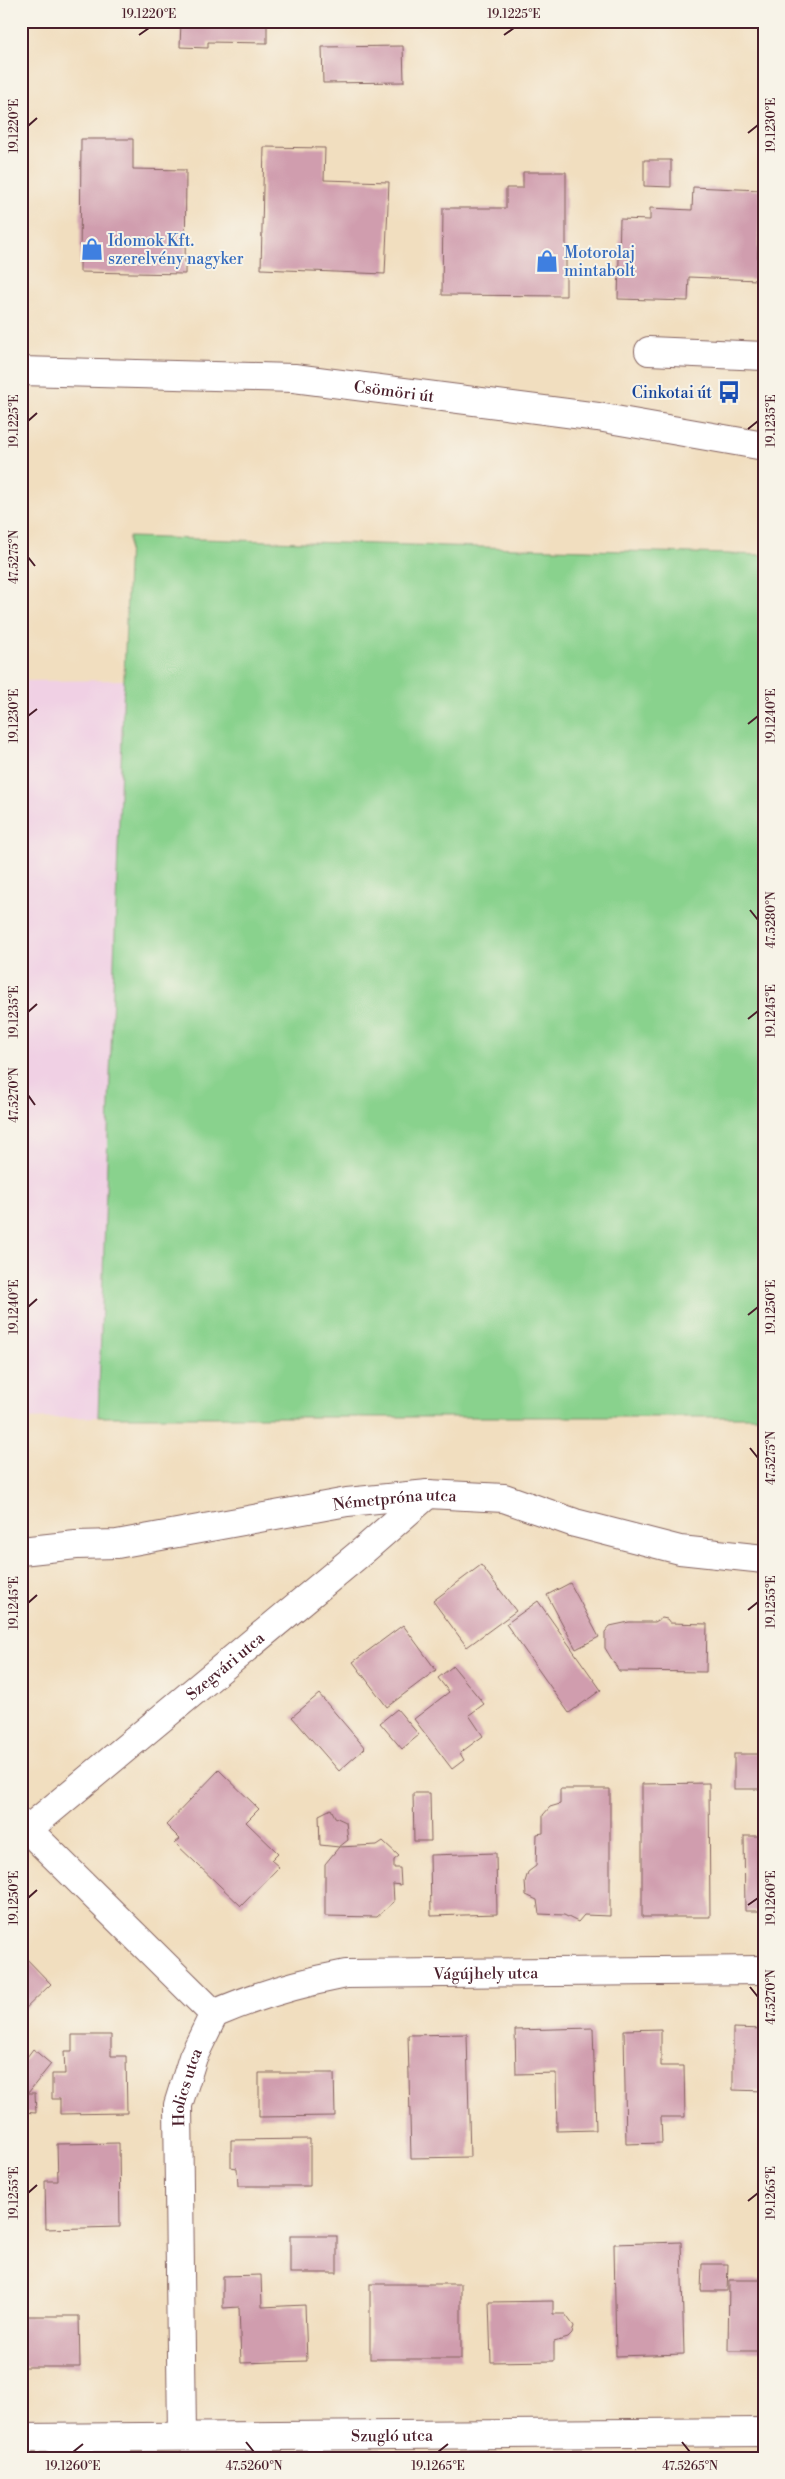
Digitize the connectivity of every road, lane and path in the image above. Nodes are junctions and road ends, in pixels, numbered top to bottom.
1 (649, 351) dead end
2 (764, 356) edge
3 (21, 371) edge
4 (764, 446) edge
5 (428, 1494) junction
6 (21, 1552) edge
7 (764, 1559) edge
8 (23, 1830) edge
9 (764, 1970) edge
10 (214, 2014) junction
11 (764, 2432) edge
12 (182, 2436) junction
13 (21, 2438) edge

1 - 2 street
3 - 4 street, Csömöri út
5 - 6 street, Németpróna utca
5 - 7 street, Németpróna utca
5 - 8 street, Szegvári utca
8 - 10 street
9 - 10 street, Vágújhely utca
10 - 12 street, Holics utca
11 - 12 street, Szugló utca
12 - 13 street, Szugló utca

